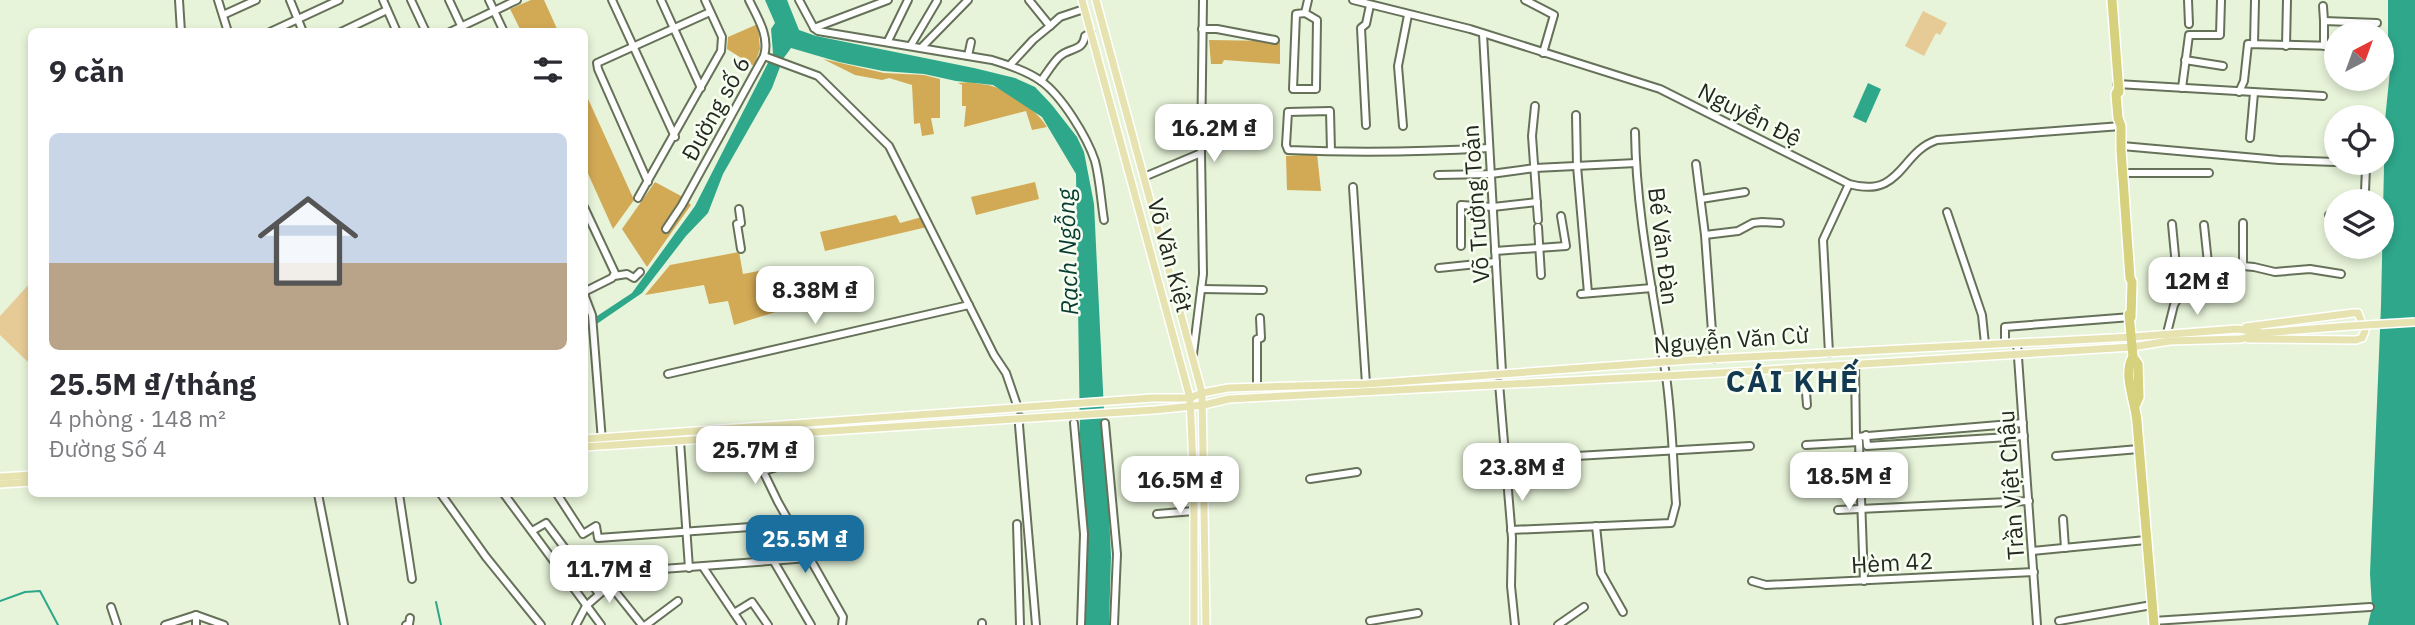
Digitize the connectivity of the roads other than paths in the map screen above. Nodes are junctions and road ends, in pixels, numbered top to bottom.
1 (179, 0) edge
2 (218, 0) edge
3 (256, 0) edge
4 (290, 0) edge
5 (339, 0) edge
6 (383, 0) edge
7 (411, 0) edge
8 (449, 0) edge
9 (489, 0) edge
10 (517, 0) edge
11 (612, 0) edge
12 (661, 0) edge
13 (705, 0) edge
14 (749, 0) edge
15 (799, 0) edge
16 (888, 0) edge
17 (908, 0) edge
18 (968, 0) edge
19 (1029, 0) edge
20 (1082, 0) edge
21 (1096, 0) edge
22 (1203, 0) edge
23 (1308, 0) edge
24 (1353, 0) edge
25 (1525, 0) edge
26 (2112, 0) edge
27 (2189, 0) edge
28 (2221, 0) edge
29 (2255, 0) edge
30 (2287, 0) edge
31 (937, 1) edge
32 (1370, 5) junction
33 (2323, 6) dead end
34 (1084, 9) junction
35 (387, 10) junction
36 (494, 11) junction
37 (710, 12) junction
38 (1305, 13) junction
39 (223, 15) junction
40 (1408, 15) junction
41 (297, 19) junction
42 (2324, 21) edge
43 (2189, 24) dead end
44 (1050, 26) junction
45 (673, 27) junction
46 (181, 28) edge
47 (227, 28) edge
48 (278, 28) edge
49 (301, 28) edge
50 (349, 28) edge
51 (395, 28) edge
52 (424, 28) edge
53 (463, 28) edge
54 (465, 28) edge
55 (502, 28) edge
56 (814, 28) junction
57 (1202, 30) junction
58 (1091, 33) junction
59 (1483, 34) junction
60 (1275, 40) dead end
61 (888, 41) junction
62 (971, 43) dead end
63 (2254, 44) junction
64 (911, 45) junction
65 (633, 46) junction
66 (2286, 46) junction
67 (2324, 46) edge
68 (922, 47) junction
69 (1543, 53) junction
70 (766, 56) junction
71 (968, 56) junction
72 (2185, 60) junction
73 (1010, 65) junction
74 (2224, 66) dead end
75 (1041, 81) junction
76 (2117, 87) junction
77 (2182, 88) junction
78 (701, 89) junction
79 (2239, 92) junction
80 (2253, 93) junction
81 (2323, 96) dead end
82 (1535, 106) dead end
83 (1576, 115) dead end
84 (2121, 124) junction
85 (1366, 125) dead end
86 (1403, 126) dead end
87 (1635, 132) dead end
88 (675, 137) junction
89 (2250, 138) dead end
90 (2122, 147) junction
91 (1489, 148) junction
92 (1331, 151) junction
93 (1201, 153) junction
94 (1636, 163) junction
95 (1696, 164) dead end
96 (1577, 166) junction
97 (1535, 168) junction
98 (2123, 170) junction
99 (2209, 173) dead end
100 (1492, 174) junction
101 (1438, 175) dead end
102 (1144, 177) junction
103 (648, 182) junction
104 (1849, 184) junction
105 (1353, 187) dead end
106 (2365, 189) edge
107 (1745, 192) dead end
108 (638, 198) dead end
109 (1701, 199) junction
110 (1537, 202) junction
111 (1493, 206) junction
112 (738, 209) dead end
113 (1947, 212) dead end
114 (588, 216) edge
115 (1561, 216) dead end
116 (1104, 220) dead end
117 (1780, 223) dead end
118 (2243, 223) dead end
119 (2172, 224) dead end
120 (2204, 225) dead end
121 (666, 229) dead end
122 (1705, 235) junction
123 (1461, 246) dead end
124 (1539, 248) junction
125 (741, 249) dead end
126 (1496, 251) junction
127 (1496, 262) junction
128 (2176, 266) dead end
129 (2243, 266) junction
130 (1439, 268) dead end
131 (640, 272) dead end
132 (2341, 274) dead end
133 (1541, 275) dead end
134 (614, 276) junction
135 (2191, 276) dead end
136 (1652, 288) junction
137 (1201, 289) junction
138 (1263, 290) dead end
139 (588, 291) edge
140 (588, 304) edge
141 (969, 305) junction
142 (592, 315) junction
143 (2131, 317) junction
144 (588, 318) edge
145 (1260, 318) dead end
146 (1182, 320) junction
147 (2415, 323) edge
148 (1197, 326) junction
149 (2237, 329) junction
150 (2167, 333) junction
151 (2262, 333) junction
152 (2241, 339) junction
153 (2005, 343) junction
154 (2017, 343) junction
155 (1713, 344) junction
156 (1984, 344) junction
157 (2132, 347) junction
158 (1660, 348) junction
159 (1829, 353) junction
160 (2018, 353) junction
161 (1193, 358) junction
162 (1714, 359) junction
163 (1662, 363) junction
164 (1856, 364) junction
165 (1804, 368) junction
166 (1502, 372) junction
167 (668, 374) dead end
168 (1666, 376) junction
169 (1501, 383) junction
170 (1366, 384) junction
171 (1257, 387) junction
172 (1202, 393) junction
173 (1190, 398) junction
174 (1204, 405) junction
175 (1807, 405) dead end
176 (1191, 407) junction
177 (1018, 408) junction
178 (1022, 417) junction
179 (847, 421) junction
180 (1105, 422) dead end
181 (1074, 423) dead end
182 (2023, 423) junction
183 (848, 431) junction
184 (1866, 435) junction
185 (767, 436) junction
186 (2024, 436) junction
187 (1857, 439) junction
188 (588, 440) edge
189 (680, 441) junction
190 (602, 442) junction
191 (1806, 445) dead end
192 (588, 446) edge
193 (1751, 446) dead end
194 (2139, 449) junction
195 (1672, 451) junction
196 (2056, 456) dead end
197 (1505, 460) junction
198 (1357, 472) dead end
199 (28, 475) edge
200 (0, 477) edge
201 (1310, 479) dead end
202 (28, 482) edge
203 (0, 484) edge
204 (319, 497) edge
205 (399, 497) edge
206 (442, 497) edge
207 (506, 497) edge
208 (559, 497) edge
209 (2029, 501) junction
210 (1862, 509) junction
211 (1838, 510) dead end
212 (1194, 512) junction
213 (1157, 514) dead end
214 (596, 518) dead end
215 (2063, 519) dead end
216 (791, 524) junction
217 (1017, 524) dead end
218 (596, 526) junction
219 (1596, 526) junction
220 (1511, 530) junction
221 (531, 531) junction
222 (687, 531) junction
223 (2147, 540) junction
224 (1194, 547) junction
225 (1204, 547) junction
226 (2065, 548) junction
227 (2032, 551) junction
228 (810, 558) junction
229 (773, 560) junction
230 (702, 567) junction
231 (689, 568) junction
232 (2034, 572) junction
233 (412, 579) dead end
234 (1752, 581) dead end
235 (1864, 581) junction
236 (610, 585) junction
237 (599, 594) junction
238 (678, 601) dead end
239 (2152, 605) junction
240 (111, 607) dead end
241 (586, 607) junction
242 (1584, 607) dead end
243 (2370, 607) dead end
244 (1623, 612) dead end
245 (734, 613) junction
246 (1418, 613) dead end
247 (196, 615) junction
248 (1370, 621) dead end
249 (2059, 621) dead end
250 (580, 623) edge
251 (2153, 623) edge
252 (117, 625) edge
253 (165, 625) edge
254 (196, 625) edge
255 (224, 625) edge
256 (344, 625) edge
257 (541, 625) edge
258 (601, 625) edge
259 (644, 625) edge
260 (742, 625) edge
261 (768, 625) edge
262 (811, 625) edge
263 (842, 625) edge
264 (1020, 625) edge
265 (1036, 625) edge
266 (1081, 625) edge
267 (1114, 625) edge
268 (1194, 625) edge
269 (1206, 625) edge
270 (1515, 625) edge
271 (1558, 625) edge
272 (2037, 625) edge

1 - 46 street
2 - 39 street
3 - 39 street
4 - 41 street
5 - 41 street
6 - 35 street
7 - 52 street
8 - 53 street
9 - 36 street
10 - 36 street
11 - 65 street
12 - 45 street
13 - 37 street
14 - 70 street, Đường số 6
15 - 56 street
16 - 56 street
17 - 61 street
18 - 68 street
19 - 44 street
20 - 34 main road, Võ Văn Kiệt
21 - 102 main road, Võ Văn Kiệt
22 - 57 street
23 - 38 street
24 - 32 street, Nguyễn Đệ
25 - 69 street
26 - 76 highway
27 - 43 street
28 - 72 street
29 - 63 street
30 - 66 street
31 - 64 street
32 - 40 street, Nguyễn Đệ
32 - 85 street
33 - 42 street
34 - 44 street
34 - 58 main road, Võ Văn Kiệt
35 - 50 street
35 - 51 street
36 - 54 street
36 - 55 street
37 - 45 street
37 - 78 street
38 - 38 street
39 - 47 street
40 - 59 street, Nguyễn Đệ
40 - 86 street
41 - 48 street
41 - 49 street
44 - 73 street
45 - 65 street
45 - 78 street
56 - 61 street
57 - 60 street
57 - 93 street
58 - 75 street
58 - 173 main road, Võ Văn Kiệt
59 - 69 street, Nguyễn Đệ
59 - 91 street, Võ Trường Toản
61 - 64 street
62 - 71 street
63 - 66 street
63 - 79 street
64 - 68 street
65 - 88 street
65 - 103 street
66 - 67 street
68 - 71 street
69 - 104 street, Nguyễn Đệ
70 - 121 street, Đường số 6
70 - 141 street
71 - 73 street
72 - 74 street
72 - 77 street
73 - 75 street
75 - 116 street
76 - 77 street
76 - 84 highway
77 - 79 street
78 - 88 street
79 - 80 street
80 - 81 street
80 - 89 street
82 - 97 street
83 - 96 street
84 - 90 highway
84 - 104 street, Nguyễn Đệ
87 - 94 street, Bế Văn Đàn
88 - 103 street
90 - 98 highway
90 - 106 street
91 - 92 street
91 - 100 street, Võ Trường Toản
92 - 92 street
93 - 102 street
93 - 137 street
94 - 96 street
94 - 136 street, Bế Văn Đàn
95 - 109 street
96 - 97 street
96 - 136 street
97 - 100 street
97 - 110 street
98 - 99 street
98 - 143 highway
100 - 101 street
100 - 111 street, Võ Trường Toản
102 - 146 main road, Võ Văn Kiệt
103 - 108 street
104 - 159 street
105 - 170 street
107 - 109 street
109 - 122 street
110 - 111 street
110 - 124 street
111 - 123 street
111 - 126 street, Võ Trường Toản
112 - 125 street
113 - 156 street
114 - 134 street
115 - 124 street
117 - 122 street
118 - 129 street
119 - 128 street
120 - 129 street
122 - 155 street
124 - 126 street
124 - 133 street
126 - 127 street, Võ Trường Toản
127 - 130 street
127 - 166 street, Võ Trường Toản
129 - 132 street
131 - 134 street
134 - 139 street
135 - 150 street
136 - 158 street, Bế Văn Đàn
137 - 138 street
137 - 148 street
140 - 142 street
141 - 167 street
141 - 177 street
142 - 144 street
142 - 190 street
143 - 153 street
143 - 157 highway
145 - 171 street
146 - 148 street
146 - 161 main road, Võ Văn Kiệt
147 - 151 main road, Nguyễn Văn Cừ, bridge
148 - 161 street
149 - 150 main road, Nguyễn Văn Cừ
149 - 151 main road, Nguyễn Văn Cừ
149 - 152 main road
150 - 157 main road, Nguyễn Văn Cừ
151 - 152 main road, Nguyễn Văn Cừ
152 - 157 main road, Nguyễn Văn Cừ
153 - 154 main road, Nguyễn Văn Cừ
153 - 156 main road, Nguyễn Văn Cừ
154 - 157 main road, Nguyễn Văn Cừ
154 - 160 street, Trần Việt Châu
155 - 158 street
155 - 162 street
156 - 159 main road, Nguyễn Văn Cừ
157 - 160 main road, Nguyễn Văn Cừ
157 - 194 highway
158 - 163 street, Bế Văn Đàn
159 - 162 main road, Nguyễn Văn Cừ
160 - 164 main road, Nguyễn Văn Cừ
160 - 182 street, Trần Việt Châu
161 - 172 main road, Võ Văn Kiệt
162 - 163 main road, Nguyễn Văn Cừ
163 - 166 main road, Nguyễn Văn Cừ
163 - 168 street, Bế Văn Đàn
164 - 165 main road, Nguyễn Văn Cừ
164 - 187 street
165 - 168 main road, Nguyễn Văn Cừ
165 - 175 street
166 - 169 main road
166 - 170 main road, Nguyễn Văn Cừ
168 - 169 main road, Nguyễn Văn Cừ
168 - 195 street, Bế Văn Đàn
169 - 174 main road, Nguyễn Văn Cừ
169 - 197 street
170 - 171 main road, Nguyễn Văn Cừ
171 - 172 main road, Nguyễn Văn Cừ
172 - 173 main road, Nguyễn Văn Cừ
172 - 174 main road, Võ Văn Kiệt
173 - 176 main road, Võ Văn Kiệt
173 - 177 main road
174 - 176 main road, Nguyễn Văn Cừ
174 - 225 main road, Võ Văn Kiệt
176 - 178 main road, Nguyễn Văn Cừ
176 - 212 main road, Võ Văn Kiệt
177 - 179 main road
178 - 183 main road, Nguyễn Văn Cừ
178 - 265 street
179 - 183 main road
179 - 190 main road
180 - 267 street
181 - 266 street
182 - 184 street
182 - 186 street, Trần Việt Châu
183 - 185 main road, Nguyễn Văn Cừ
184 - 186 street
184 - 187 street
185 - 189 main road, Nguyễn Văn Cừ
185 - 216 street
186 - 209 street, Trần Việt Châu
187 - 191 street
187 - 210 street
188 - 190 main road
189 - 190 main road, Nguyễn Văn Cừ
189 - 222 street
190 - 192 main road
193 - 195 street
194 - 196 street
194 - 223 highway
195 - 197 street
195 - 219 street, Bế Văn Đàn
197 - 220 street
198 - 201 street
199 - 200 main road
202 - 203 main road
204 - 256 street
205 - 233 street
206 - 257 street
207 - 221 street
208 - 218 street
209 - 210 street
209 - 227 street, Trần Việt Châu
210 - 211 street
210 - 235 street
212 - 213 street
212 - 224 main road, Võ Văn Kiệt
214 - 218 street
215 - 226 street
216 - 222 street
216 - 228 street
217 - 264 street
218 - 222 street
219 - 220 street
219 - 244 street
220 - 270 street
221 - 237 street
221 - 241 street
222 - 231 street
223 - 226 street
223 - 239 highway
224 - 225 main road
224 - 268 main road, Võ Văn Kiệt
225 - 269 main road, Võ Văn Kiệt
226 - 227 street
227 - 232 street, Trần Việt Châu
228 - 229 street
228 - 263 street
229 - 230 street
229 - 262 street
230 - 231 street
230 - 245 street
231 - 236 street
232 - 235 street, Hèm 42
232 - 272 street, Trần Việt Châu
234 - 235 street, Hèm 42
236 - 237 street
236 - 259 street
237 - 241 street
238 - 259 street
239 - 249 street
239 - 251 highway
240 - 252 street
241 - 250 street
241 - 258 street
242 - 271 street
243 - 251 street
245 - 260 street
245 - 261 street
246 - 248 street
247 - 253 street
247 - 254 street
247 - 255 street

